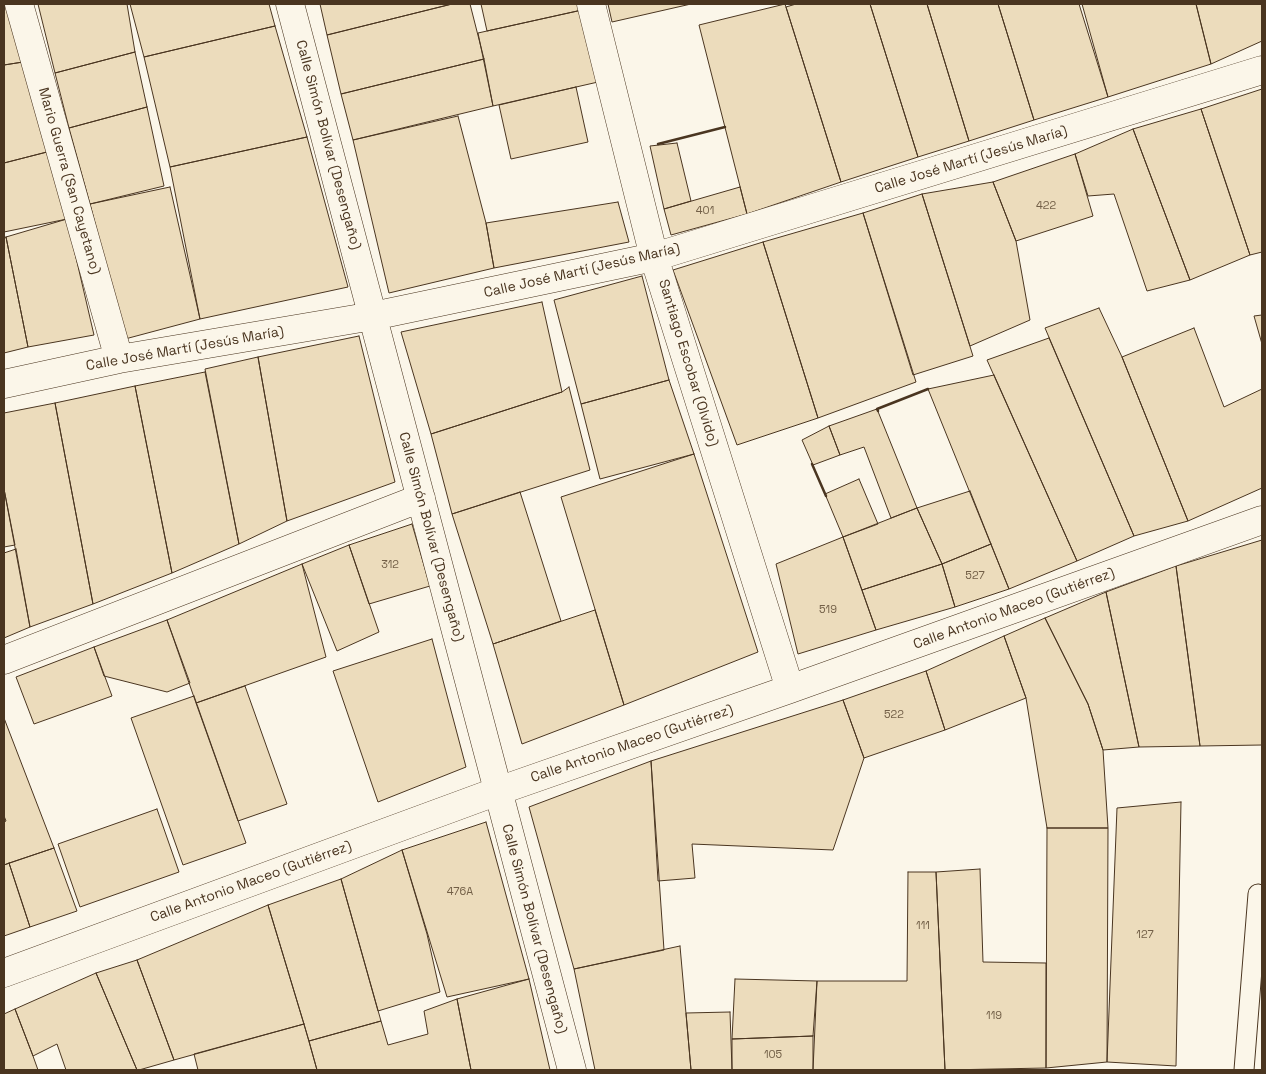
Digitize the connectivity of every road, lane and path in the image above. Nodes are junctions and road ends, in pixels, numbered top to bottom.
1 (19, 4) edge
2 (290, 4) edge
3 (591, 4) edge
4 (1262, 70) edge
5 (654, 257) junction
6 (373, 316) junction
7 (119, 359) junction
8 (4, 384) edge
9 (421, 498) junction
10 (1262, 520) edge
11 (4, 660) edge
12 (790, 689) junction
13 (498, 790) junction
14 (1258, 894) dead end
15 (4, 973) edge
16 (572, 1070) edge
17 (1244, 1070) edge

1 - 7 street, Mario Guerra (San Cayetano)
2 - 6 street, Calle Simón Bolívar (Desengaño)
3 - 5 street, Santiago Escobar (Olvido)
4 - 5 street, Calle José Martí (Jesús María)
5 - 6 street, Calle José Martí (Jesús María)
5 - 12 street, Santiago Escobar (Olvido)
6 - 7 street, Calle José Martí (Jesús María)
6 - 9 street, Calle Simón Bolívar (Desengaño)
7 - 8 street, Calle José Martí (Jesús María)
9 - 11 street
9 - 13 street, Calle Simón Bolívar (Desengaño)
10 - 12 street, Calle Antonio Maceo (Gutiérrez)
12 - 13 street, Calle Antonio Maceo (Gutiérrez)
13 - 15 street, Calle Antonio Maceo (Gutiérrez)
13 - 16 street, Calle Simón Bolívar (Desengaño)
14 - 17 lane

